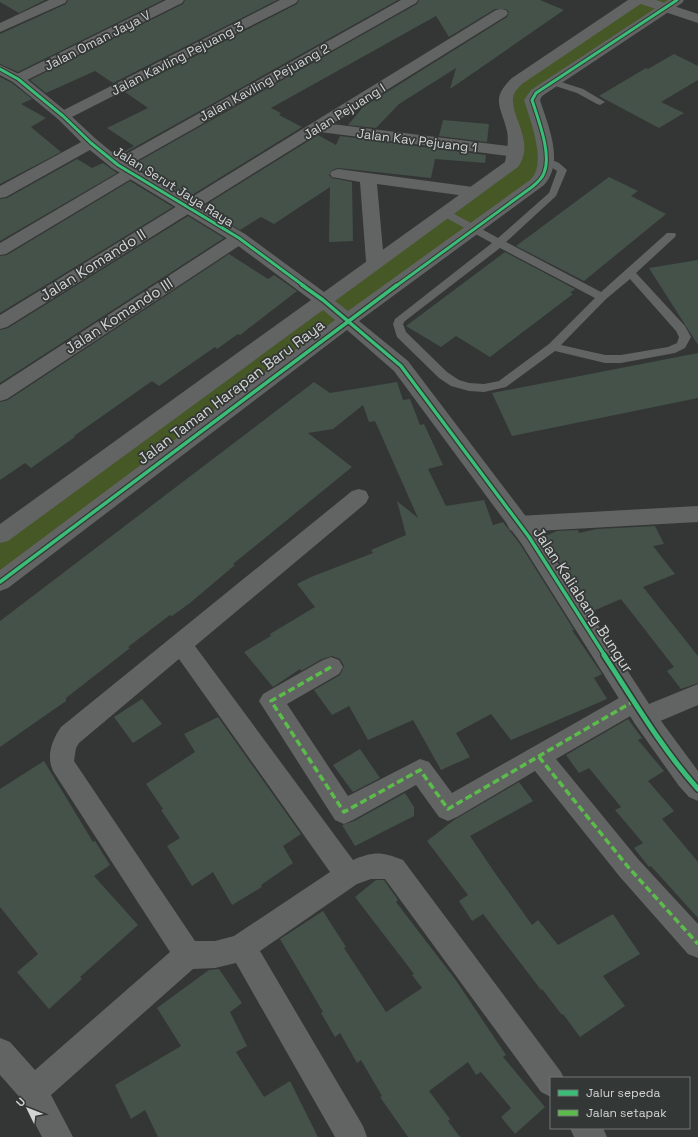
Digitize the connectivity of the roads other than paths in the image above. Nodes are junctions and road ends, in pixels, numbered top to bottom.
1 (60, 0) edge
2 (177, 0) edge
3 (290, 0) edge
4 (411, 0) edge
5 (637, 0) edge
6 (643, 0) edge
7 (670, 4) edge
8 (501, 13) dead end
9 (698, 19) edge
10 (0, 28) edge
11 (0, 68) edge
12 (18, 80) junction
13 (552, 82) junction
14 (596, 100) dead end
15 (63, 116) junction
16 (317, 127) junction
17 (91, 143) junction
18 (516, 152) junction
19 (546, 160) junction
20 (124, 169) junction
21 (338, 174) dead end
22 (368, 177) junction
23 (473, 192) junction
24 (0, 193) edge
25 (186, 208) junction
26 (445, 213) junction
27 (475, 229) junction
28 (671, 235) dead end
29 (239, 238) junction
30 (499, 243) junction
31 (0, 250) edge
32 (375, 262) junction
33 (630, 273) junction
34 (602, 297) junction
35 (323, 300) junction
36 (348, 320) junction
37 (0, 323) edge
38 (553, 347) junction
39 (0, 394) edge
40 (360, 497) dead end
41 (698, 514) edge
42 (518, 524) junction
43 (0, 535) edge
44 (0, 582) edge
45 (180, 643) junction
46 (332, 667) dead end
47 (698, 694) edge
48 (639, 709) junction
49 (539, 757) junction
50 (698, 789) edge
51 (348, 875) junction
52 (698, 944) edge
53 (242, 948) junction
54 (188, 955) junction
55 (0, 1052) edge
56 (550, 1081) edge
57 (33, 1091) junction
58 (586, 1129) edge
59 (58, 1137) edge
60 (352, 1137) edge
61 (592, 1137) edge

1 - 10 street
2 - 12 street, Jalan Oman Jaya V
3 - 15 street, Jalan Kavling Pejuang 3
4 - 20 street, Jalan Kavling Pejuang 2
5 - 18 street
6 - 7 street
7 - 9 street
7 - 13 street, Jalan Taman Harapan Baru Raya
8 - 16 street, Jalan Pejuang I
11 - 12 street, Jalan Serut Jaya Raya
12 - 15 street, Jalan Serut Jaya Raya
13 - 14 lane
13 - 19 street, Jalan Taman Harapan Baru Raya
15 - 17 street, Jalan Serut Jaya Raya
16 - 18 street, Jalan Kav Pejuang 1
16 - 25 street, Jalan Pejuang I
17 - 20 street, Jalan Serut Jaya Raya
17 - 24 street
18 - 23 street, Jalan Taman Harapan Baru Raya
19 - 27 street, Jalan Taman Harapan Baru Raya
19 - 30 lane
20 - 25 street, Jalan Serut Jaya Raya
20 - 31 street, Jalan Kavling Pejuang 2
21 - 22 street
22 - 23 street
22 - 32 street
23 - 26 street, Jalan Taman Harapan Baru Raya
25 - 29 street, Jalan Serut Jaya Raya
25 - 37 street, Jalan Komando II
26 - 27 lane
26 - 32 street, Jalan Taman Harapan Baru Raya
27 - 30 lane
27 - 36 street, Jalan Taman Harapan Baru Raya
28 - 33 lane
29 - 35 street, Jalan Serut Jaya Raya
29 - 39 street, Jalan Komando III
30 - 34 lane
30 - 38 lane
32 - 35 street, Jalan Taman Harapan Baru Raya
33 - 34 lane
33 - 38 lane
34 - 38 lane
35 - 36 street, Jalan Serut Jaya Raya
35 - 43 street, Jalan Taman Harapan Baru Raya
36 - 42 street, Jalan Kaliabang Bungur
36 - 44 street, Jalan Taman Harapan Baru Raya
40 - 45 street
41 - 42 street
42 - 48 street, Jalan Kaliabang Bungur
45 - 51 street
45 - 54 street
46 - 49 street
47 - 48 street
48 - 49 street
48 - 50 street, Jalan Kaliabang Bungur
49 - 52 street
51 - 53 street
51 - 56 street
53 - 54 street
53 - 60 street
54 - 57 street
55 - 57 street
57 - 59 street
58 - 61 street

